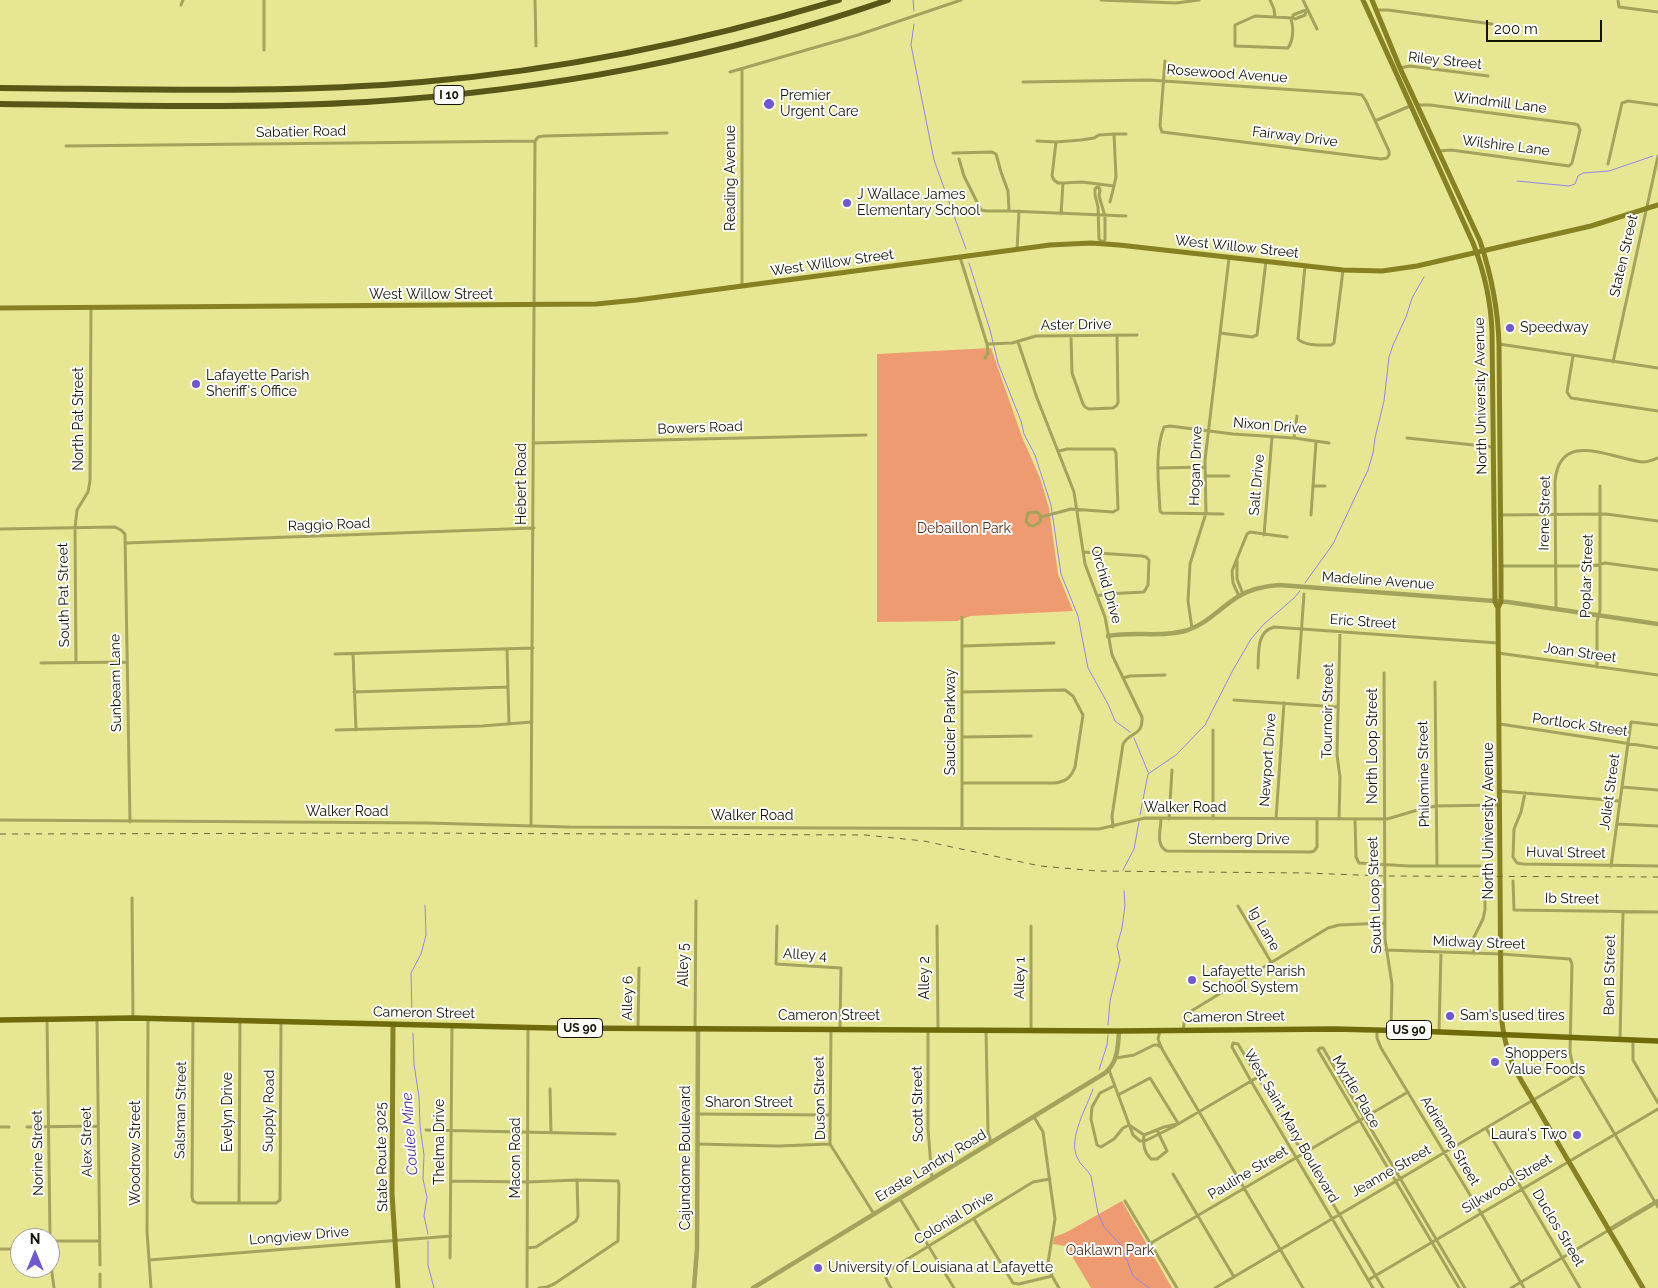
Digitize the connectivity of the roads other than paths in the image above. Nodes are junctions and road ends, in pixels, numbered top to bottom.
1 (183, 0) edge
2 (264, 0) edge
3 (535, 0) edge
4 (839, 0) edge
5 (888, 0) edge
6 (961, 0) edge
7 (1101, 0) edge
8 (1199, 0) edge
9 (1270, 0) edge
10 (1303, 0) edge
11 (1363, 0) edge
12 (1372, 0) edge
13 (1618, 0) edge
14 (181, 5) dead end
15 (1376, 10) junction
16 (1307, 11) junction
17 (1368, 11) junction
18 (1658, 12) edge
19 (1275, 17) junction
20 (1292, 18) junction
21 (1492, 24) dead end
22 (1317, 29) dead end
23 (536, 46) dead end
24 (264, 50) dead end
25 (1165, 61) dead end
26 (1400, 68) junction
27 (742, 69) junction
28 (730, 72) dead end
29 (1488, 76) dead end
30 (1023, 82) dead end
31 (1164, 82) junction
32 (0, 88) edge
33 (0, 104) edge
34 (1417, 105) junction
35 (1658, 105) edge
36 (1410, 106) junction
37 (1376, 121) junction
38 (667, 133) dead end
39 (1114, 134) junction
40 (1126, 134) dead end
41 (535, 141) junction
42 (1036, 141) dead end
43 (1056, 142) junction
44 (66, 146) dead end
45 (1439, 151) junction
46 (1432, 152) junction
47 (953, 153) dead end
48 (1658, 156) edge
49 (959, 158) dead end
50 (1608, 164) dead end
51 (1571, 165) joint
52 (1063, 183) junction
53 (1098, 186) junction
54 (1114, 186) junction
55 (1110, 202) dead end
56 (1658, 205) edge
57 (1647, 209) junction
58 (1009, 211) junction
59 (1019, 211) junction
60 (1061, 214) junction
61 (1098, 216) junction
62 (1105, 216) junction
63 (1126, 216) dead end
64 (1105, 224) junction
65 (1098, 228) junction
66 (1102, 243) junction
67 (1017, 250) junction
68 (1483, 251) junction
69 (1476, 253) junction
70 (960, 257) junction
71 (1229, 257) junction
72 (1266, 261) junction
73 (1305, 266) junction
74 (1343, 270) junction
75 (742, 286) junction
76 (534, 306) junction
77 (0, 308) edge
78 (91, 308) junction
79 (1220, 333) junction
80 (1117, 335) junction
81 (1137, 335) dead end
82 (1071, 336) junction
83 (1018, 342) junction
84 (987, 344) junction
85 (1499, 344) junction
86 (1573, 356) junction
87 (985, 358) dead end
88 (1613, 362) junction
89 (1658, 368) edge
90 (1658, 411) edge
91 (1297, 416) dead end
92 (1208, 431) junction
93 (866, 435) dead end
94 (1272, 437) junction
95 (1294, 438) junction
96 (1407, 438) dead end
97 (1316, 442) junction
98 (533, 443) junction
99 (1329, 443) dead end
100 (1494, 447) junction
101 (1059, 451) junction
102 (1658, 458) edge
103 (1205, 467) junction
104 (1159, 468) junction
105 (1205, 476) junction
106 (1229, 476) dead end
107 (1313, 486) junction
108 (1325, 486) dead end
109 (1600, 486) dead end
110 (1077, 509) junction
111 (1206, 513) junction
112 (1223, 514) dead end
113 (1555, 514) junction
114 (1600, 514) junction
115 (1311, 515) dead end
116 (1500, 515) junction
117 (1041, 517) junction
118 (1658, 521) edge
119 (75, 528) junction
120 (534, 528) junction
121 (0, 529) edge
122 (1264, 535) junction
123 (1287, 537) dead end
124 (126, 543) junction
125 (1083, 552) junction
126 (1600, 564) junction
127 (1500, 566) junction
128 (1556, 566) junction
129 (1658, 570) edge
130 (1304, 594) dead end
131 (1241, 595) junction
132 (1097, 596) junction
133 (1498, 602) junction
134 (1556, 609) junction
135 (1599, 615) junction
136 (962, 617) dead end
137 (1658, 624) edge
138 (1192, 628) junction
139 (1301, 628) junction
140 (1340, 632) junction
141 (1108, 636) junction
142 (1054, 643) dead end
143 (1498, 643) junction
144 (963, 646) junction
145 (533, 648) junction
146 (507, 650) junction
147 (1498, 653) junction
148 (335, 654) dead end
149 (353, 654) junction
150 (76, 662) junction
151 (127, 662) junction
152 (40, 663) dead end
153 (1597, 666) junction
154 (1258, 668) dead end
155 (1384, 674) dead end
156 (1165, 675) dead end
157 (1658, 675) edge
158 (1123, 678) junction
159 (1298, 678) dead end
160 (1435, 682) dead end
161 (508, 687) junction
162 (354, 692) junction
163 (963, 692) junction
164 (1234, 700) dead end
165 (1284, 703) junction
166 (1338, 707) junction
167 (532, 722) junction
168 (509, 724) junction
169 (1500, 724) junction
170 (1658, 725) edge
171 (336, 730) dead end
172 (356, 730) junction
173 (1213, 730) dead end
174 (1030, 736) dead end
175 (962, 738) junction
176 (1628, 743) junction
177 (1658, 748) edge
178 (1172, 770) dead end
179 (962, 783) junction
180 (1622, 787) junction
181 (1658, 790) edge
182 (1500, 791) junction
183 (1525, 793) junction
184 (1620, 802) junction
185 (1500, 805) junction
186 (1436, 806) junction
187 (1161, 818) junction
188 (1169, 819) junction
189 (1212, 819) junction
190 (1276, 819) junction
191 (1355, 819) junction
192 (1384, 819) junction
193 (0, 820) edge
194 (1317, 820) junction
195 (1340, 820) junction
196 (130, 822) junction
197 (1617, 824) junction
198 (531, 826) junction
199 (1658, 826) edge
200 (1112, 827) junction
201 (962, 828) junction
202 (1383, 864) junction
203 (1437, 866) junction
204 (1480, 866) dead end
205 (1611, 866) junction
206 (1658, 866) edge
207 (1513, 881) dead end
208 (1485, 889) dead end
209 (132, 898) dead end
210 (696, 901) dead end
211 (1238, 906) dead end
212 (1623, 912) junction
213 (1658, 912) edge
214 (1385, 923) junction
215 (777, 926) dead end
216 (937, 926) dead end
217 (1031, 926) dead end
218 (1386, 950) junction
219 (1441, 952) junction
220 (1474, 954) junction
221 (1501, 954) junction
222 (1271, 962) junction
223 (639, 968) dead end
224 (47, 1018) junction
225 (97, 1018) junction
226 (133, 1018) junction
227 (148, 1018) junction
228 (193, 1019) junction
229 (0, 1020) edge
230 (240, 1021) junction
231 (281, 1022) junction
232 (393, 1025) junction
233 (452, 1026) junction
234 (528, 1028) junction
235 (638, 1028) junction
236 (696, 1028) junction
237 (830, 1029) junction
238 (840, 1029) junction
239 (928, 1029) junction
240 (938, 1030) junction
241 (986, 1030) junction
242 (1030, 1030) junction
243 (1183, 1030) junction
244 (1377, 1030) junction
245 (1391, 1030) junction
246 (1119, 1031) junction
247 (1160, 1031) junction
248 (1439, 1033) junction
249 (1503, 1034) junction
250 (1571, 1037) junction
251 (1620, 1040) junction
252 (1633, 1040) junction
253 (1658, 1041) edge
254 (1162, 1048) junction
255 (1116, 1058) junction
256 (1109, 1070) junction
257 (1579, 1073) junction
258 (1258, 1077) junction
259 (1251, 1081) junction
260 (1114, 1086) junction
261 (550, 1089) dead end
262 (1408, 1092) junction
263 (1118, 1095) junction
264 (1532, 1100) junction
265 (1658, 1102) edge
266 (1658, 1109) edge
267 (1200, 1112) junction
268 (698, 1114) junction
269 (830, 1115) junction
270 (1034, 1117) junction
271 (1364, 1117) junction
272 (1359, 1120) junction
273 (1129, 1124) junction
274 (1178, 1124) junction
275 (49, 1126) junction
276 (98, 1126) junction
277 (0, 1127) edge
278 (9, 1127) dead end
279 (27, 1127) dead end
280 (1486, 1128) junction
281 (426, 1130) dead end
282 (451, 1131) junction
283 (528, 1132) junction
284 (1158, 1132) junction
285 (550, 1133) junction
286 (615, 1134) dead end
287 (1615, 1134) junction
288 (1144, 1135) junction
289 (1143, 1141) junction
290 (991, 1143) junction
291 (697, 1144) junction
292 (830, 1144) junction
293 (1443, 1153) junction
294 (1303, 1154) junction
295 (1296, 1157) junction
296 (1568, 1161) junction
297 (1173, 1174) dead end
298 (932, 1179) junction
299 (1050, 1179) junction
300 (1400, 1179) junction
301 (578, 1180) junction
302 (451, 1181) junction
303 (528, 1182) junction
304 (1395, 1182) junction
305 (1244, 1188) junction
306 (1522, 1189) junction
307 (900, 1199) junction
308 (1125, 1200) dead end
309 (239, 1203) junction
310 (1657, 1203) edge
311 (1481, 1213) junction
312 (874, 1214) junction
313 (1338, 1215) junction
314 (1197, 1216) junction
315 (974, 1219) junction
316 (1332, 1219) junction
317 (1609, 1230) junction
318 (450, 1236) junction
319 (1437, 1239) junction
320 (395, 1240) junction
321 (99, 1241) junction
322 (1432, 1242) junction
323 (1151, 1243) junction
324 (928, 1246) junction
325 (527, 1248) junction
326 (1281, 1249) junction
327 (450, 1258) dead end
328 (1562, 1258) junction
329 (149, 1260) junction
330 (100, 1265) dead end
331 (100, 1274) dead end
332 (1375, 1275) junction
333 (1052, 1276) junction
334 (1234, 1277) junction
335 (1368, 1280) junction
336 (1520, 1282) junction
337 (100, 1288) edge
338 (152, 1288) edge
339 (398, 1288) edge
340 (527, 1288) edge
341 (539, 1288) edge
342 (694, 1288) edge
343 (753, 1288) edge
344 (891, 1288) edge
345 (954, 1288) edge
346 (1058, 1288) edge
347 (1176, 1288) edge
348 (1215, 1288) edge
349 (1303, 1288) edge
350 (1373, 1288) edge
351 (1382, 1288) edge
352 (1459, 1288) edge
353 (1465, 1288) edge
354 (1511, 1288) edge
355 (1524, 1288) edge
356 (1580, 1288) edge
357 (1643, 1288) edge

1 - 14 street
2 - 24 street
3 - 23 street
4 - 32 highway, I 10
5 - 33 highway, I 10
6 - 27 street
7 - 8 street
9 - 19 street
10 - 16 street
11 - 17 main road, North University Avenue
12 - 15 main road, North University Avenue
13 - 18 street
15 - 17 main road
15 - 21 street
15 - 26 main road, North University Avenue
16 - 20 street
16 - 22 street
17 - 36 main road, North University Avenue
19 - 20 street
19 - 20 street
25 - 31 street
26 - 29 street, Riley Street
26 - 34 main road, North University Avenue
27 - 28 street
27 - 75 street, Reading Avenue
30 - 31 street, Rosewood Avenue
31 - 37 street, Rosewood Avenue
31 - 37 street, Fairway Drive
34 - 45 main road, North University Avenue
34 - 51 street, Windmill Lane
35 - 50 street
36 - 37 street
36 - 46 main road, North University Avenue
38 - 41 street, Sabatier Road
39 - 40 street
39 - 43 street
39 - 54 street
41 - 44 street, Sabatier Road
41 - 76 street, Hebert Road
42 - 43 street
43 - 52 street
45 - 46 main road
45 - 51 street, Wilshire Lane
45 - 68 main road, North University Avenue
46 - 69 main road, North University Avenue
47 - 58 street
48 - 57 street, Staten Street
49 - 58 street
52 - 53 street
52 - 60 street
53 - 54 street
53 - 61 street
53 - 62 street
54 - 55 street
56 - 57 main road, West Willow Street
57 - 68 main road, West Willow Street
57 - 88 street, Staten Street
58 - 59 street
59 - 60 street
59 - 67 street
60 - 61 street
61 - 62 street
61 - 65 street
62 - 63 street
62 - 64 street
64 - 65 street
64 - 66 street
65 - 66 street
66 - 67 main road, West Willow Street
66 - 71 main road, West Willow Street
67 - 70 main road, West Willow Street
68 - 69 main road, West Willow Street
68 - 85 main road, North University Avenue
69 - 74 main road, West Willow Street
69 - 100 main road, North University Avenue
70 - 75 main road, West Willow Street
70 - 84 street
71 - 72 main road, West Willow Street
71 - 79 street, Hogan Drive
72 - 73 main road, West Willow Street
72 - 79 street
73 - 74 main road, West Willow Street
73 - 74 street
75 - 76 main road, West Willow Street
76 - 78 main road, West Willow Street
76 - 98 street, Hebert Road
77 - 78 main road, West Willow Street
78 - 119 street, North Pat Street
79 - 92 street, Hogan Drive
80 - 81 street, Aster Drive
80 - 82 street, Aster Drive
80 - 82 street
82 - 83 street, Aster Drive
83 - 84 street, Aster Drive
83 - 101 street, Orchid Drive
84 - 87 street
85 - 86 street
85 - 116 main road, North University Avenue
86 - 88 street
86 - 90 street
88 - 89 street
91 - 95 street
92 - 94 street, Nixon Drive
92 - 103 street, Hogan Drive
92 - 104 street, Nixon Drive
93 - 98 street, Bowers Road
94 - 95 street, Nixon Drive
94 - 122 street, Salt Drive
95 - 97 street, Nixon Drive
96 - 100 street
97 - 99 street, Nixon Drive
97 - 107 street
98 - 120 street, Hebert Road
100 - 133 main road, North University Avenue
101 - 110 street, Orchid Drive
101 - 110 street
102 - 113 street, Irene Street
103 - 104 street
103 - 105 street, Hogan Drive
104 - 111 street
105 - 106 street
105 - 111 street, Hogan Drive
107 - 108 street
107 - 115 street
109 - 114 street, Poplar Street
110 - 117 street
110 - 125 street, Orchid Drive
111 - 112 street
111 - 138 street, Hogan Drive
113 - 114 street
113 - 116 street
113 - 128 street, Irene Street
114 - 118 street
114 - 126 street, Poplar Street
116 - 127 main road, North University Avenue
117 - 117 street
119 - 121 street
119 - 124 street
119 - 150 street, South Pat Street
120 - 124 street, Raggio Road
120 - 145 street, Hebert Road
122 - 123 street
122 - 131 street
124 - 151 street, Sunbeam Lane
125 - 132 street, Orchid Drive
125 - 132 street
126 - 128 street
126 - 129 street
126 - 135 street, Poplar Street
127 - 128 street
127 - 133 main road, North University Avenue
128 - 134 street, Irene Street
130 - 139 street
131 - 133 street, Madeline Avenue
131 - 138 street, Madeline Avenue
132 - 141 street, Orchid Drive
133 - 134 street, Madeline Avenue
133 - 143 main road, North University Avenue
134 - 135 street, Madeline Avenue
135 - 137 street, Madeline Avenue
135 - 153 street, Poplar Street
136 - 144 street, Saucier Parkway
138 - 141 street, Madeline Avenue
139 - 140 street, Eric Street
139 - 154 street, Eric Street
139 - 159 street
140 - 143 street, Eric Street
140 - 166 street, Tournoir Street
141 - 158 street, Orchid Drive
142 - 144 street
143 - 147 main road, North University Avenue
144 - 163 street, Saucier Parkway
145 - 146 street
145 - 167 street, Hebert Road
146 - 149 street
146 - 161 street
147 - 153 street, Joan Street
147 - 169 main road, North University Avenue
148 - 149 street
149 - 162 street
150 - 151 street
150 - 152 street
151 - 196 street, Sunbeam Lane
153 - 157 street, Joan Street
155 - 192 street, North Loop Street
156 - 158 street
158 - 200 street, Orchid Drive
160 - 186 street, Philomine Street
161 - 162 street
161 - 168 street
162 - 172 street
163 - 175 street, Saucier Parkway
163 - 179 street
164 - 165 street
165 - 166 street
165 - 190 street, Newport Drive
166 - 195 street, Tournoir Street
167 - 168 street
167 - 198 street, Hebert Road
168 - 172 street
169 - 176 street, Portlock Street
169 - 182 main road, North University Avenue
170 - 176 street, Joliet Street
171 - 172 street
173 - 189 street
174 - 175 street
175 - 179 street, Saucier Parkway
176 - 177 street, Portlock Street
176 - 180 street, Joliet Street
178 - 188 street
179 - 201 street, Saucier Parkway
180 - 181 street
180 - 184 street, Joliet Street
182 - 183 street
182 - 185 main road, North University Avenue
183 - 184 street
183 - 205 street, Huval Street
184 - 197 street, Joliet Street
185 - 186 street, Walker Road
185 - 221 main road, North University Avenue
186 - 192 street, Walker Road
186 - 203 street, Philomine Street
187 - 188 street, Walker Road
187 - 194 street, Sternberg Drive
187 - 200 street, Walker Road
188 - 189 street, Walker Road
189 - 190 street, Walker Road
190 - 194 street, Walker Road
191 - 192 street, Walker Road
191 - 195 street, Walker Road
191 - 202 street
192 - 202 street, South Loop Street
193 - 196 street, Walker Road
194 - 195 street, Walker Road
196 - 198 street, Walker Road
197 - 199 street
197 - 205 street, Joliet Street
198 - 201 street, Walker Road
200 - 201 street, Walker Road
202 - 203 street
202 - 214 street, South Loop Street
203 - 204 street
205 - 206 street, Huval Street
207 - 212 street, Ib Street
208 - 220 street
209 - 226 street
210 - 236 street, Alley 5
211 - 222 street, Ig Lane
212 - 213 street, Ib Street
212 - 251 street, Ben B Street
214 - 218 street, South Loop Street
214 - 222 street
215 - 238 street, Alley 4
216 - 240 street, Alley 2
217 - 242 street, Alley 1
218 - 219 street, Midway Street
218 - 245 street, South Loop Street
219 - 220 street, Midway Street
219 - 248 street
220 - 221 street, Midway Street
221 - 249 main road, North University Avenue
221 - 250 street, Midway Street
222 - 243 street
223 - 235 street, Alley 6
224 - 225 main road, Cameron Street / US 90
224 - 229 main road, Cameron Street / US 90
224 - 275 street, Norine Street
225 - 226 main road, Cameron Street / US 90
225 - 276 street, Alex Street
226 - 227 main road, Cameron Street / US 90
227 - 228 main road, Cameron Street / US 90
227 - 329 street, Woodrow Street
228 - 230 main road, Cameron Street / US 90
228 - 309 street, Salsman Street
230 - 231 main road, Cameron Street / US 90
230 - 309 street, Evelyn Drive
231 - 232 main road, Cameron Street / US 90
231 - 309 street, Supply Road
232 - 233 main road, Cameron Street / US 90
232 - 320 main road, State Route 3025
233 - 234 main road, Cameron Street / US 90
233 - 282 street, Thelma Drive
234 - 235 main road, Cameron Street / US 90
234 - 283 street, Macon Road
235 - 236 main road, Cameron Street / US 90
236 - 237 main road, Cameron Street / US 90
236 - 268 street, Cajundome Boulevard
237 - 238 main road, Cameron Street / US 90
237 - 269 street, Duson Street
238 - 239 main road, Cameron Street / US 90
239 - 240 main road, Cameron Street / US 90
239 - 298 street, Scott Street
240 - 241 main road, Cameron Street / US 90
241 - 242 main road, Cameron Street / US 90
241 - 290 street
242 - 246 main road, Cameron Street / US 90
243 - 244 main road, Cameron Street / US 90
243 - 247 main road, Cameron Street / US 90
244 - 245 main road, Cameron Street / US 90
244 - 262 street, Adrienne Street
245 - 248 main road, Cameron Street / US 90
246 - 247 main road, Cameron Street / US 90
246 - 255 street, Eraste Landry Road
247 - 254 street
248 - 249 main road, Cameron Street / US 90
249 - 250 main road, Cameron Street / US 90
249 - 264 main road, North University Avenue
250 - 251 main road, Cameron Street / US 90
250 - 257 street
251 - 252 main road, Cameron Street / US 90
252 - 253 main road, Cameron Street / US 90
252 - 265 street
254 - 255 street
254 - 267 street
255 - 256 street, Eraste Landry Road
256 - 260 street
256 - 270 street, Eraste Landry Road
257 - 264 street, Jeanne Street
257 - 287 street
258 - 259 street
258 - 259 street, West Saint Mary Boulevard
258 - 294 street, West Saint Mary Boulevard
259 - 267 street
259 - 295 street, West Saint Mary Boulevard
260 - 263 street
260 - 273 street
261 - 285 street
262 - 271 street, Pauline Street
262 - 293 street, Adrienne Street
263 - 273 street
263 - 274 street
264 - 280 street, Jeanne Street
264 - 296 main road, North University Avenue
266 - 287 street, Silkwood Street
267 - 274 street
267 - 305 street
268 - 269 street, Sharon Street
268 - 291 street, Cajundome Boulevard
269 - 292 street, Duson Street
270 - 290 street, Eraste Landry Road
270 - 299 street
271 - 272 street, Pauline Street
271 - 272 street, Myrtle Place
271 - 300 street, Myrtle Place
272 - 294 street, Pauline Street
272 - 304 street, Myrtle Place
273 - 288 street
273 - 289 street
274 - 284 street
275 - 276 street
275 - 279 street
275 - 321 street, Norine Street
276 - 321 street, Alex Street
277 - 278 street
280 - 293 street, Jeanne Street
280 - 306 street, Duclos Street
281 - 282 street
282 - 283 street
282 - 302 street, Thelma Drive
283 - 285 street
283 - 303 street, Macon Road
284 - 288 street
284 - 289 street
284 - 289 street
285 - 286 street
287 - 296 street, Silkwood Street
287 - 310 street
288 - 289 street
290 - 298 street, Eraste Landry Road
291 - 292 street
291 - 342 street, Cajundome Boulevard
292 - 312 street, Duson Street
293 - 300 street, Jeanne Street
293 - 311 street, Adrienne Street
294 - 295 street, Pauline Street
294 - 313 street, West Saint Mary Boulevard
295 - 305 street, Pauline Street
295 - 316 street, West Saint Mary Boulevard
296 - 306 street, Silkwood Street
296 - 317 main road, North University Avenue
297 - 314 street
298 - 307 street, Eraste Landry Road
299 - 315 street, Colonial Drive
299 - 333 street
300 - 304 street, Jeanne Street
300 - 319 street, Myrtle Place
301 - 303 street
301 - 325 street
301 - 341 street
302 - 303 street
302 - 318 street, Thelma Drive
303 - 325 street, Macon Road
304 - 313 street, Jeanne Street
304 - 322 street, Myrtle Place
305 - 314 street, Pauline Street
305 - 326 street
306 - 311 street, Silkwood Street
306 - 328 street, Duclos Street
307 - 312 street, Eraste Landry Road
307 - 324 street
308 - 323 street
310 - 317 street
311 - 319 street, Silkwood Street
311 - 336 street, Adrienne Street
312 - 343 street, Eraste Landry Road
313 - 316 street, Jeanne Street
313 - 332 street, West Saint Mary Boulevard
314 - 323 street, Pauline Street
314 - 334 street
315 - 324 street, Colonial Drive
315 - 333 street
316 - 326 street, Jeanne Street
316 - 335 street, West Saint Mary Boulevard
317 - 328 street
317 - 357 main road, North University Avenue
318 - 320 street, Longview Drive
318 - 327 street, Thelma Drive
319 - 322 street, Silkwood Street
319 - 353 street, Myrtle Place
320 - 329 street, Longview Drive
320 - 339 main road, State Route 3025
321 - 330 street, Alex Street
322 - 332 street, Silkwood Street
322 - 352 street, Myrtle Place
323 - 347 street
324 - 344 street, Colonial Drive
324 - 345 street
325 - 340 street, Macon Road
326 - 334 street, Jeanne Street
326 - 349 street
328 - 336 street
328 - 356 street, Duclos Street
329 - 338 street, Woodrow Street
331 - 337 street
332 - 335 street, Silkwood Street
332 - 351 street, West Saint Mary Boulevard
333 - 346 street
334 - 348 street, Jeanne Street
335 - 350 street, West Saint Mary Boulevard
336 - 354 street
336 - 355 street, Adrienne Street

